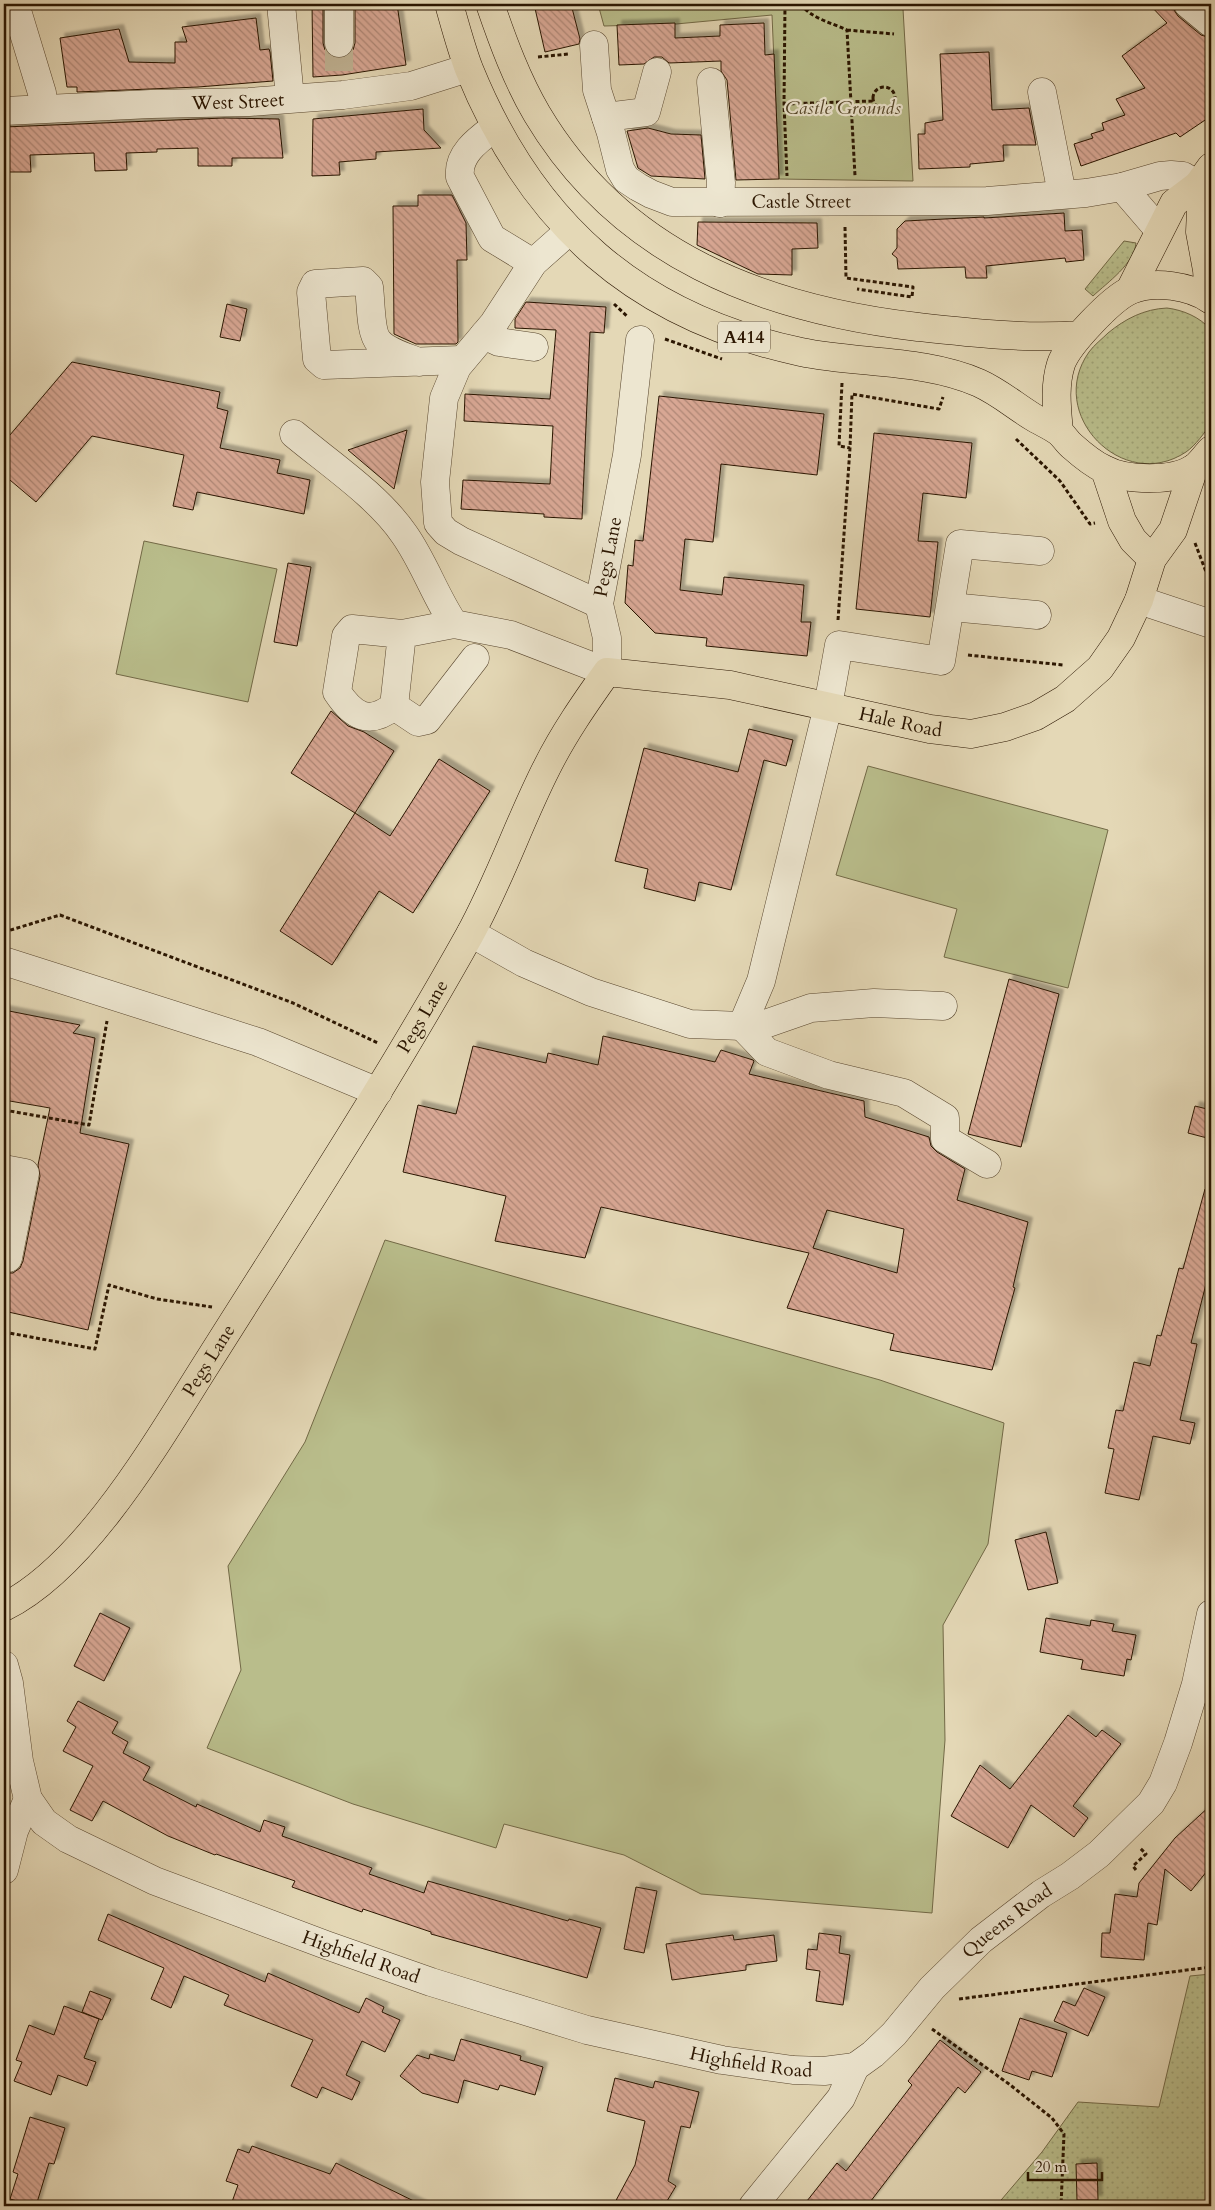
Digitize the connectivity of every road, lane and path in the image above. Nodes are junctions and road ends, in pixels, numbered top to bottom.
1 (15, 4) edge
2 (281, 4) edge
3 (339, 4) edge
4 (449, 4) edge
5 (490, 4) edge
6 (785, 4) edge
7 (802, 4) edge
8 (1188, 4) edge
9 (1211, 24) edge
10 (847, 30) junction
11 (894, 34) dead end
12 (339, 43) tunnel mouth
13 (593, 48) joint
14 (533, 57) dead end
15 (468, 68) junction
16 (657, 72) dead end
17 (711, 82) dead end
18 (1042, 92) dead end
19 (290, 98) junction
20 (850, 100) junction
21 (873, 101) junction
22 (784, 104) junction
23 (43, 108) junction
24 (4, 111) edge
25 (606, 117) junction
26 (496, 126) junction
27 (1204, 176) edge
28 (1122, 187) junction
29 (850, 190) junction
30 (1062, 194) junction
31 (788, 202) junction
32 (720, 203) junction
33 (1159, 230) junction
34 (569, 231) junction
35 (533, 263) junction
36 (846, 278) junction
37 (844, 287) dead end
38 (854, 288) dead end
39 (1130, 290) junction
40 (1210, 299) edge
41 (484, 335) junction
42 (1080, 335) junction
43 (640, 340) dead end
44 (534, 347) dead end
45 (461, 360) junction
46 (419, 362) dead end
47 (842, 382) dead end
48 (943, 397) dead end
49 (1059, 432) junction
50 (294, 434) dead end
51 (850, 448) junction
52 (1203, 459) edge
53 (1105, 470) junction
54 (1040, 551) dead end
55 (1152, 559) junction
56 (1139, 600) junction
57 (599, 604) junction
58 (951, 607) junction
59 (1037, 615) dead end
60 (454, 624) junction
61 (1211, 624) edge
62 (837, 630) dead end
63 (402, 634) junction
64 (942, 653) junction
65 (475, 658) dead end
66 (1100, 668) junction
67 (607, 672) junction
68 (394, 706) junction
69 (828, 706) junction
70 (4, 932) edge
71 (471, 933) junction
72 (4, 961) edge
73 (111, 996) junction
74 (943, 1006) dead end
75 (742, 1026) junction
76 (401, 1054) junction
77 (378, 1092) junction
78 (4, 1110) edge
79 (987, 1164) dead end
80 (4, 1169) edge
81 (4, 1257) edge
82 (238, 1314) junction
83 (4, 1332) edge
84 (4, 1607) edge
85 (1211, 1614) edge
86 (4, 1665) edge
87 (28, 1799) junction
88 (1146, 1854) dead end
89 (4, 1870) edge
90 (1136, 1870) dead end
91 (1211, 1967) edge
92 (932, 1988) junction
93 (911, 2014) junction
94 (854, 2067) junction
95 (753, 2206) edge
96 (1061, 2206) edge

1 - 23 street
2 - 19 street
3 - 12 street
4 - 15 main road, A414
5 - 42 main road, A414
6 - 22 path
7 - 10 path
8 - 9 street
10 - 11 path
10 - 20 path
13 - 14 path
13 - 25 street, Castle Street
15 - 19 street, West Street
15 - 26 main road, A414
16 - 25 street
17 - 32 street
18 - 30 street
19 - 23 street, West Street
20 - 21 path
20 - 22 path
20 - 29 path
21 - 21 path
22 - 31 path
23 - 24 street, West Street
25 - 32 street, Castle Street
26 - 34 main road, A414
26 - 35 street
27 - 28 street, Castle Street
27 - 33 main road
27 - 40 main road
28 - 30 street, Castle Street
28 - 33 street
29 - 30 street, Castle Street
29 - 31 street, Castle Street
29 - 36 path
31 - 32 street, Castle Street
33 - 39 main road
34 - 35 street
34 - 49 main road, A414
35 - 41 street
36 - 37 path
36 - 38 path
39 - 40 main road
39 - 42 main road
41 - 44 street
41 - 45 street
42 - 49 main road
43 - 57 street, Pegs Lane
45 - 46 street
45 - 57 street
47 - 51 path
48 - 51 path
49 - 53 main road
50 - 60 street
51 - 62 path
52 - 53 main road
52 - 55 main road, Hale Road
53 - 55 main road
54 - 58 street
55 - 56 main road, Hale Road
56 - 61 street
56 - 66 main road, Hale Road
57 - 67 street, Pegs Lane
58 - 59 street
58 - 64 street
60 - 63 street
60 - 67 street
63 - 68 street
63 - 68 street
64 - 66 path
64 - 69 street
65 - 68 street
66 - 69 main road, Hale Road
67 - 69 main road, Hale Road
67 - 71 main road, Pegs Lane
69 - 75 street
70 - 76 path
71 - 75 street
71 - 76 main road, Pegs Lane
72 - 73 street
73 - 77 street
73 - 78 path
74 - 75 street
75 - 79 street
76 - 77 main road, Pegs Lane
77 - 82 main road, Pegs Lane
80 - 81 street
82 - 83 path
82 - 84 main road, Pegs Lane
85 - 92 street, Queens Road
86 - 87 street, Highfield Road
87 - 89 street
87 - 94 street, Highfield Road
88 - 90 path
91 - 92 path
92 - 93 street, Queens Road
93 - 94 street, Queens Road
93 - 96 path
94 - 95 street

